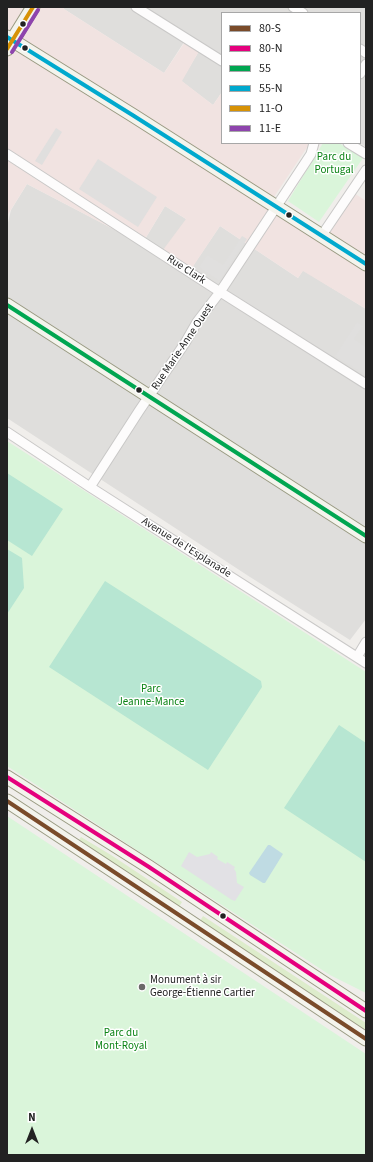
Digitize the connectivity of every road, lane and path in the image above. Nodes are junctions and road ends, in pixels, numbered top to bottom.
1 (33, 7) edge
2 (136, 7) edge
3 (9, 42) edge
4 (221, 60) edge
5 (314, 144) edge
6 (350, 144) edge
7 (7, 154) edge
8 (366, 154) edge
9 (366, 170) edge
10 (276, 206) junction
11 (322, 235) junction
12 (366, 264) edge
13 (220, 292) junction
14 (7, 305) edge
15 (366, 384) edge
16 (149, 397) junction
17 (7, 432) edge
18 (90, 487) junction
19 (366, 536) edge
20 (366, 642) edge
21 (357, 657) junction
22 (366, 663) edge
23 (7, 777) edge
24 (7, 801) edge
25 (366, 1011) edge
26 (366, 1039) edge

1 - 3 main road
2 - 4 street
3 - 10 main road
5 - 10 street, Rue Marie-Anne Ouest
6 - 8 street
7 - 13 street, Rue Clark
9 - 11 street
10 - 11 main road
10 - 13 street, Rue Marie-Anne Ouest
11 - 12 main road
13 - 15 street, Rue Clark
13 - 16 street, Rue Marie-Anne Ouest
14 - 16 main road
16 - 18 street, Rue Marie-Anne Ouest
16 - 19 main road
17 - 18 street, Avenue de l'Esplanade
18 - 21 street, Avenue de l'Esplanade
20 - 21 street
21 - 22 street, Avenue de l'Esplanade
23 - 25 main road
24 - 26 main road

